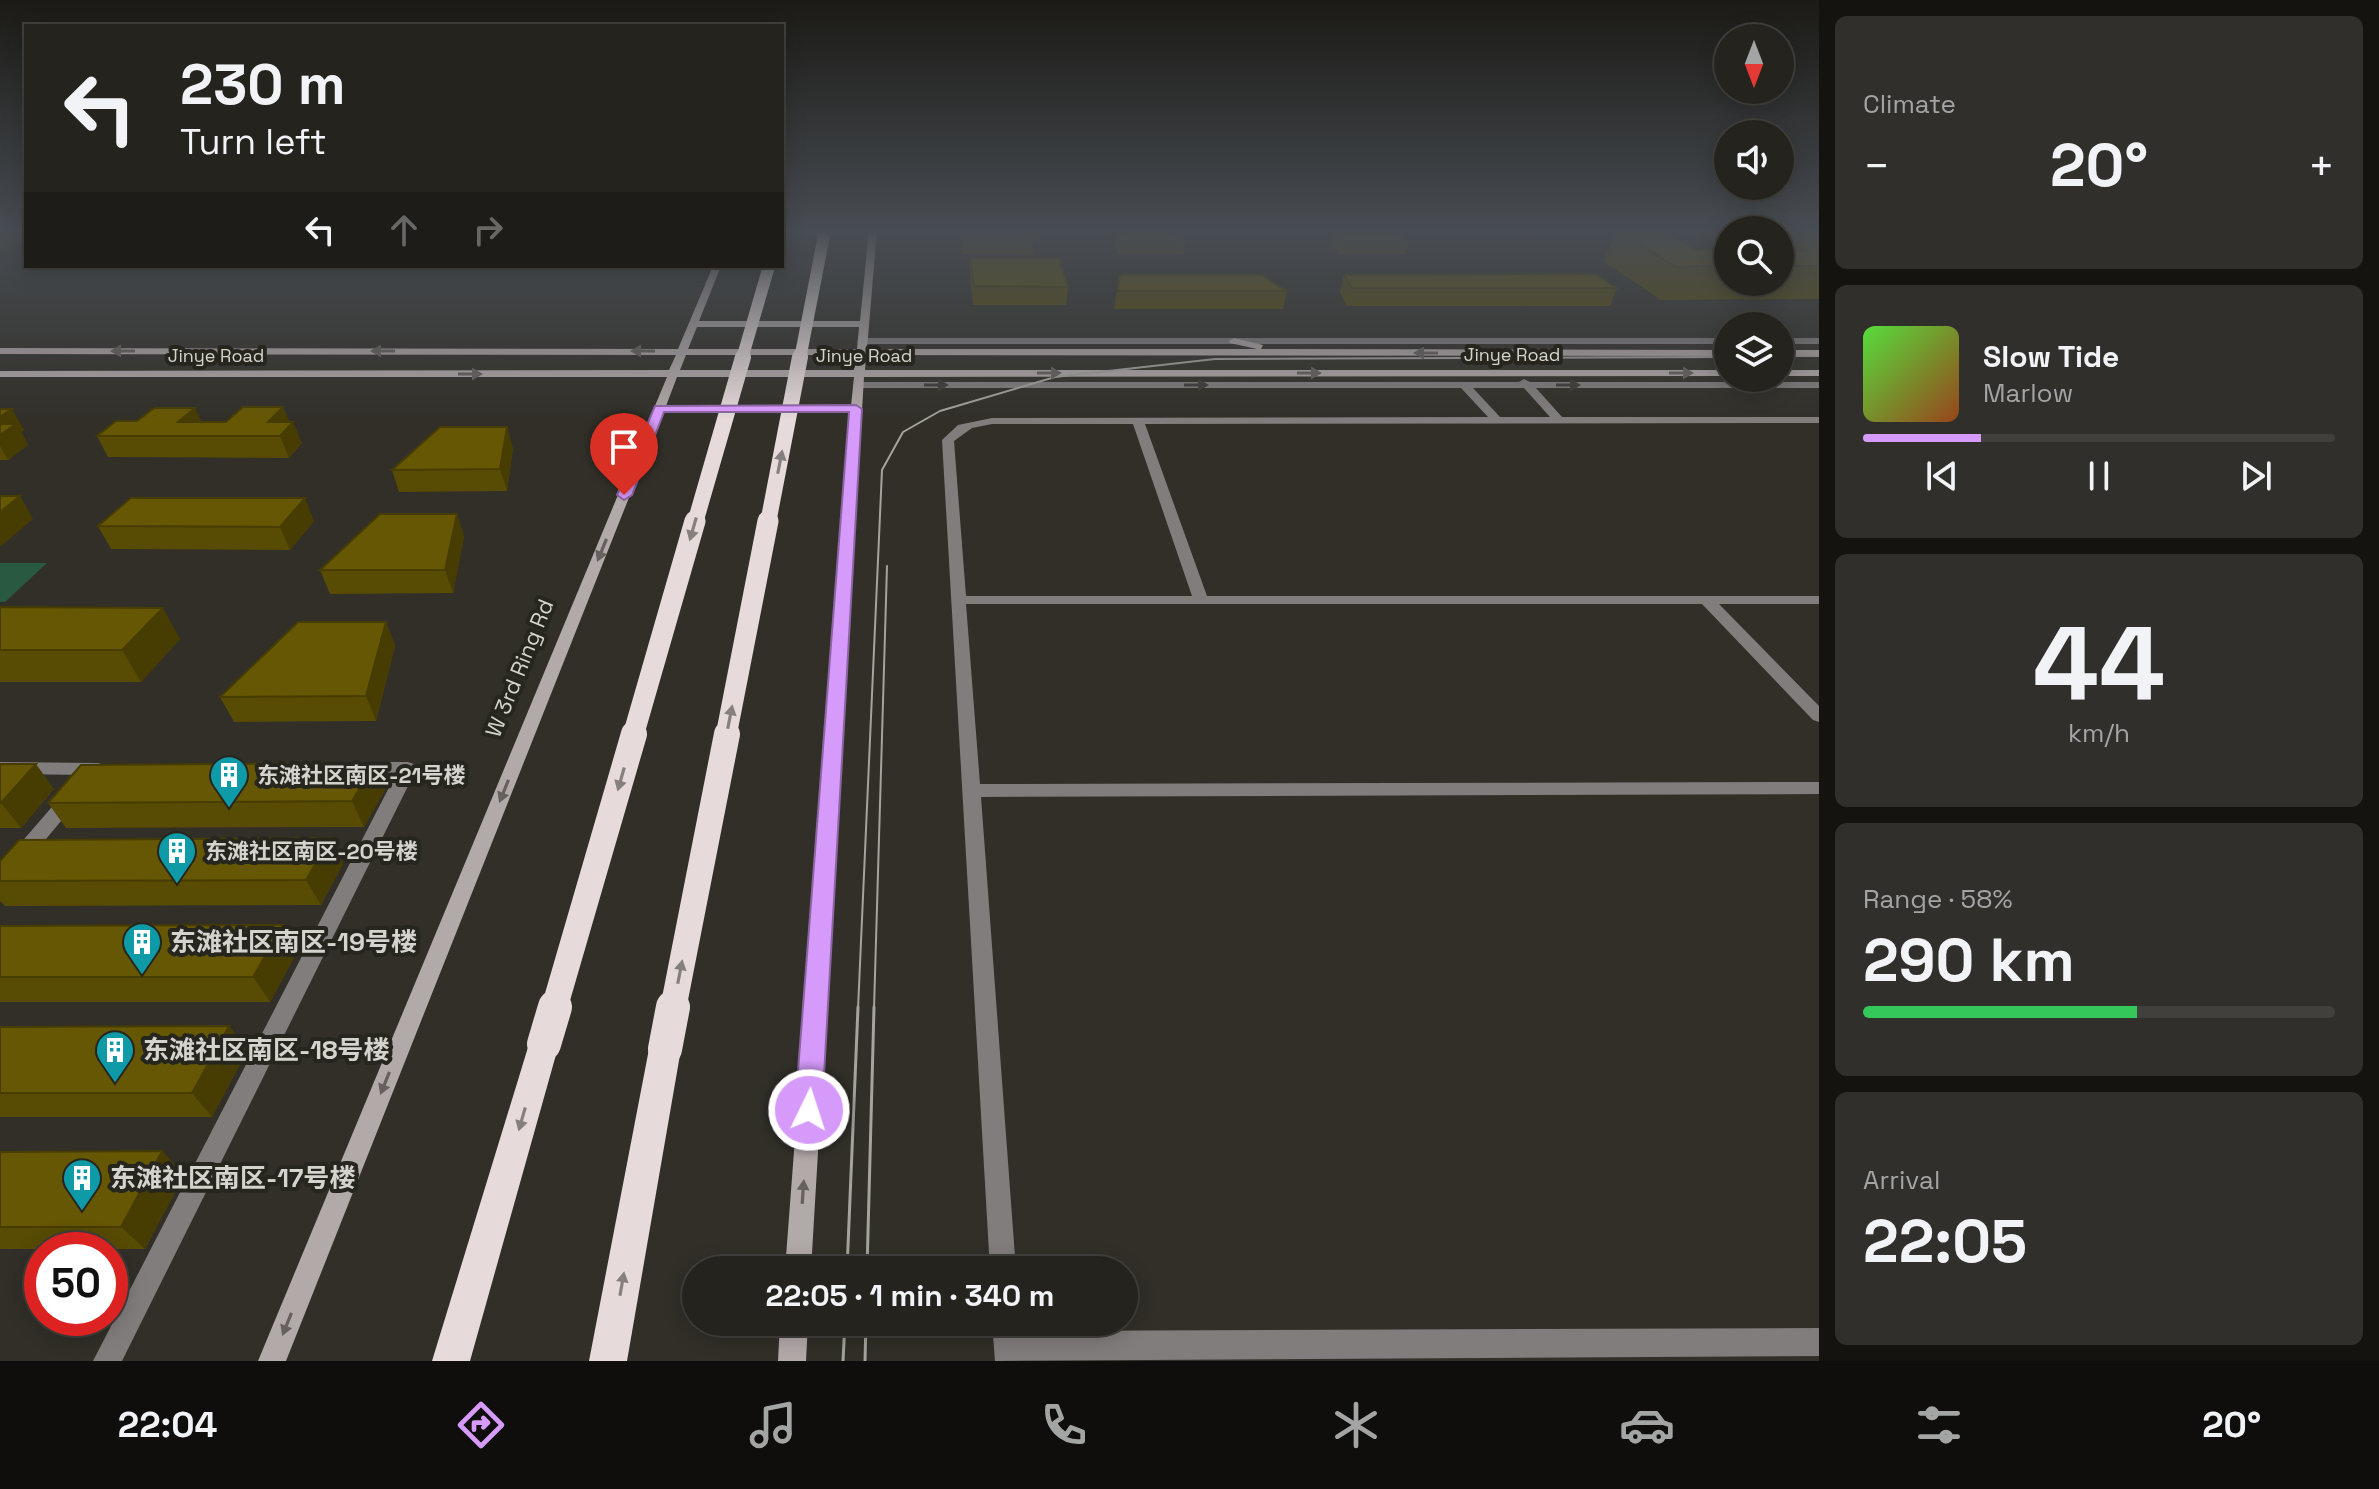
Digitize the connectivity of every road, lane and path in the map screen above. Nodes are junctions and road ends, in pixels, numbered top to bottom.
1 (706, 294) edge
2 (761, 294) edge
3 (813, 294) edge
4 (867, 294) edge
5 (694, 324) junction
6 (862, 339) junction
7 (1234, 341) junction
8 (1714, 341) edge
9 (1794, 341) edge
10 (1819, 341) edge
11 (0, 351) edge
12 (683, 351) junction
13 (1288, 353) junction
14 (1714, 353) edge
15 (1794, 353) edge
16 (1819, 353) edge
17 (1434, 373) junction
18 (1714, 373) edge
19 (1794, 373) edge
20 (1819, 373) edge
21 (0, 374) edge
22 (674, 374) junction
23 (858, 379) junction
24 (1525, 379) junction
25 (1465, 385) junction
26 (1819, 385) edge
27 (660, 409) junction
28 (856, 409) junction
29 (1819, 420) edge
30 (1138, 421) junction
31 (1498, 421) junction
32 (1560, 421) junction
33 (959, 600) junction
34 (1201, 600) junction
35 (1706, 600) junction
36 (1819, 600) edge
37 (1819, 716) edge
38 (0, 768) edge
39 (345, 768) edge
40 (1819, 788) edge
41 (971, 791) junction
42 (0, 881) edge
43 (799, 1256) edge
44 (1002, 1256) edge
45 (793, 1336) edge
46 (1819, 1342) edge
47 (1008, 1343) edge
48 (107, 1361) edge
49 (272, 1361) edge
50 (451, 1361) edge
51 (608, 1361) edge
52 (792, 1361) edge

1 - 5 main road, W 3rd Ring Rd
2 -> 50 highway, bridge
51 -> 3 highway, bridge
4 - 6 main road
5 - 6 main road
5 - 12 main road, W 3rd Ring Rd
6 - 7 street, Jinye Road
6 - 12 main road, Jinye Road
6 - 13 main road, Jinye Road
6 - 23 main road
7 - 8 street, Jinye Road
7 - 13 main road
9 - 10 street
12 -> 11 main road, Jinye Road
12 - 22 main road, W 3rd Ring Rd
14 -> 13 main road, Jinye Road
15 - 16 main road
23 -> 17 main road, Jinye Road
17 - 24 main road, Jinye Road
17 - 25 street
24 -> 18 main road, Jinye Road
19 - 20 main road
21 -> 22 main road, Jinye Road
22 - 23 main road, Jinye Road
22 - 27 main road, W 3rd Ring Rd
23 -> 25 street, Jinye Road
23 - 28 main road
24 - 25 street, Jinye Road
24 -> 26 street, Jinye Road
24 - 32 street
25 - 31 street
27 - 28 main road
27 -> 49 main road, W 3rd Ring Rd
43 -> 28 main road
29 - 32 street
30 - 31 street
30 - 33 street
30 - 34 street
31 - 32 street
33 - 34 street
33 - 41 street
34 - 35 street
35 - 36 street
35 - 37 street
38 - 42 street
39 - 48 street
40 - 41 street
41 - 44 street
45 - 52 main road
46 - 47 street

